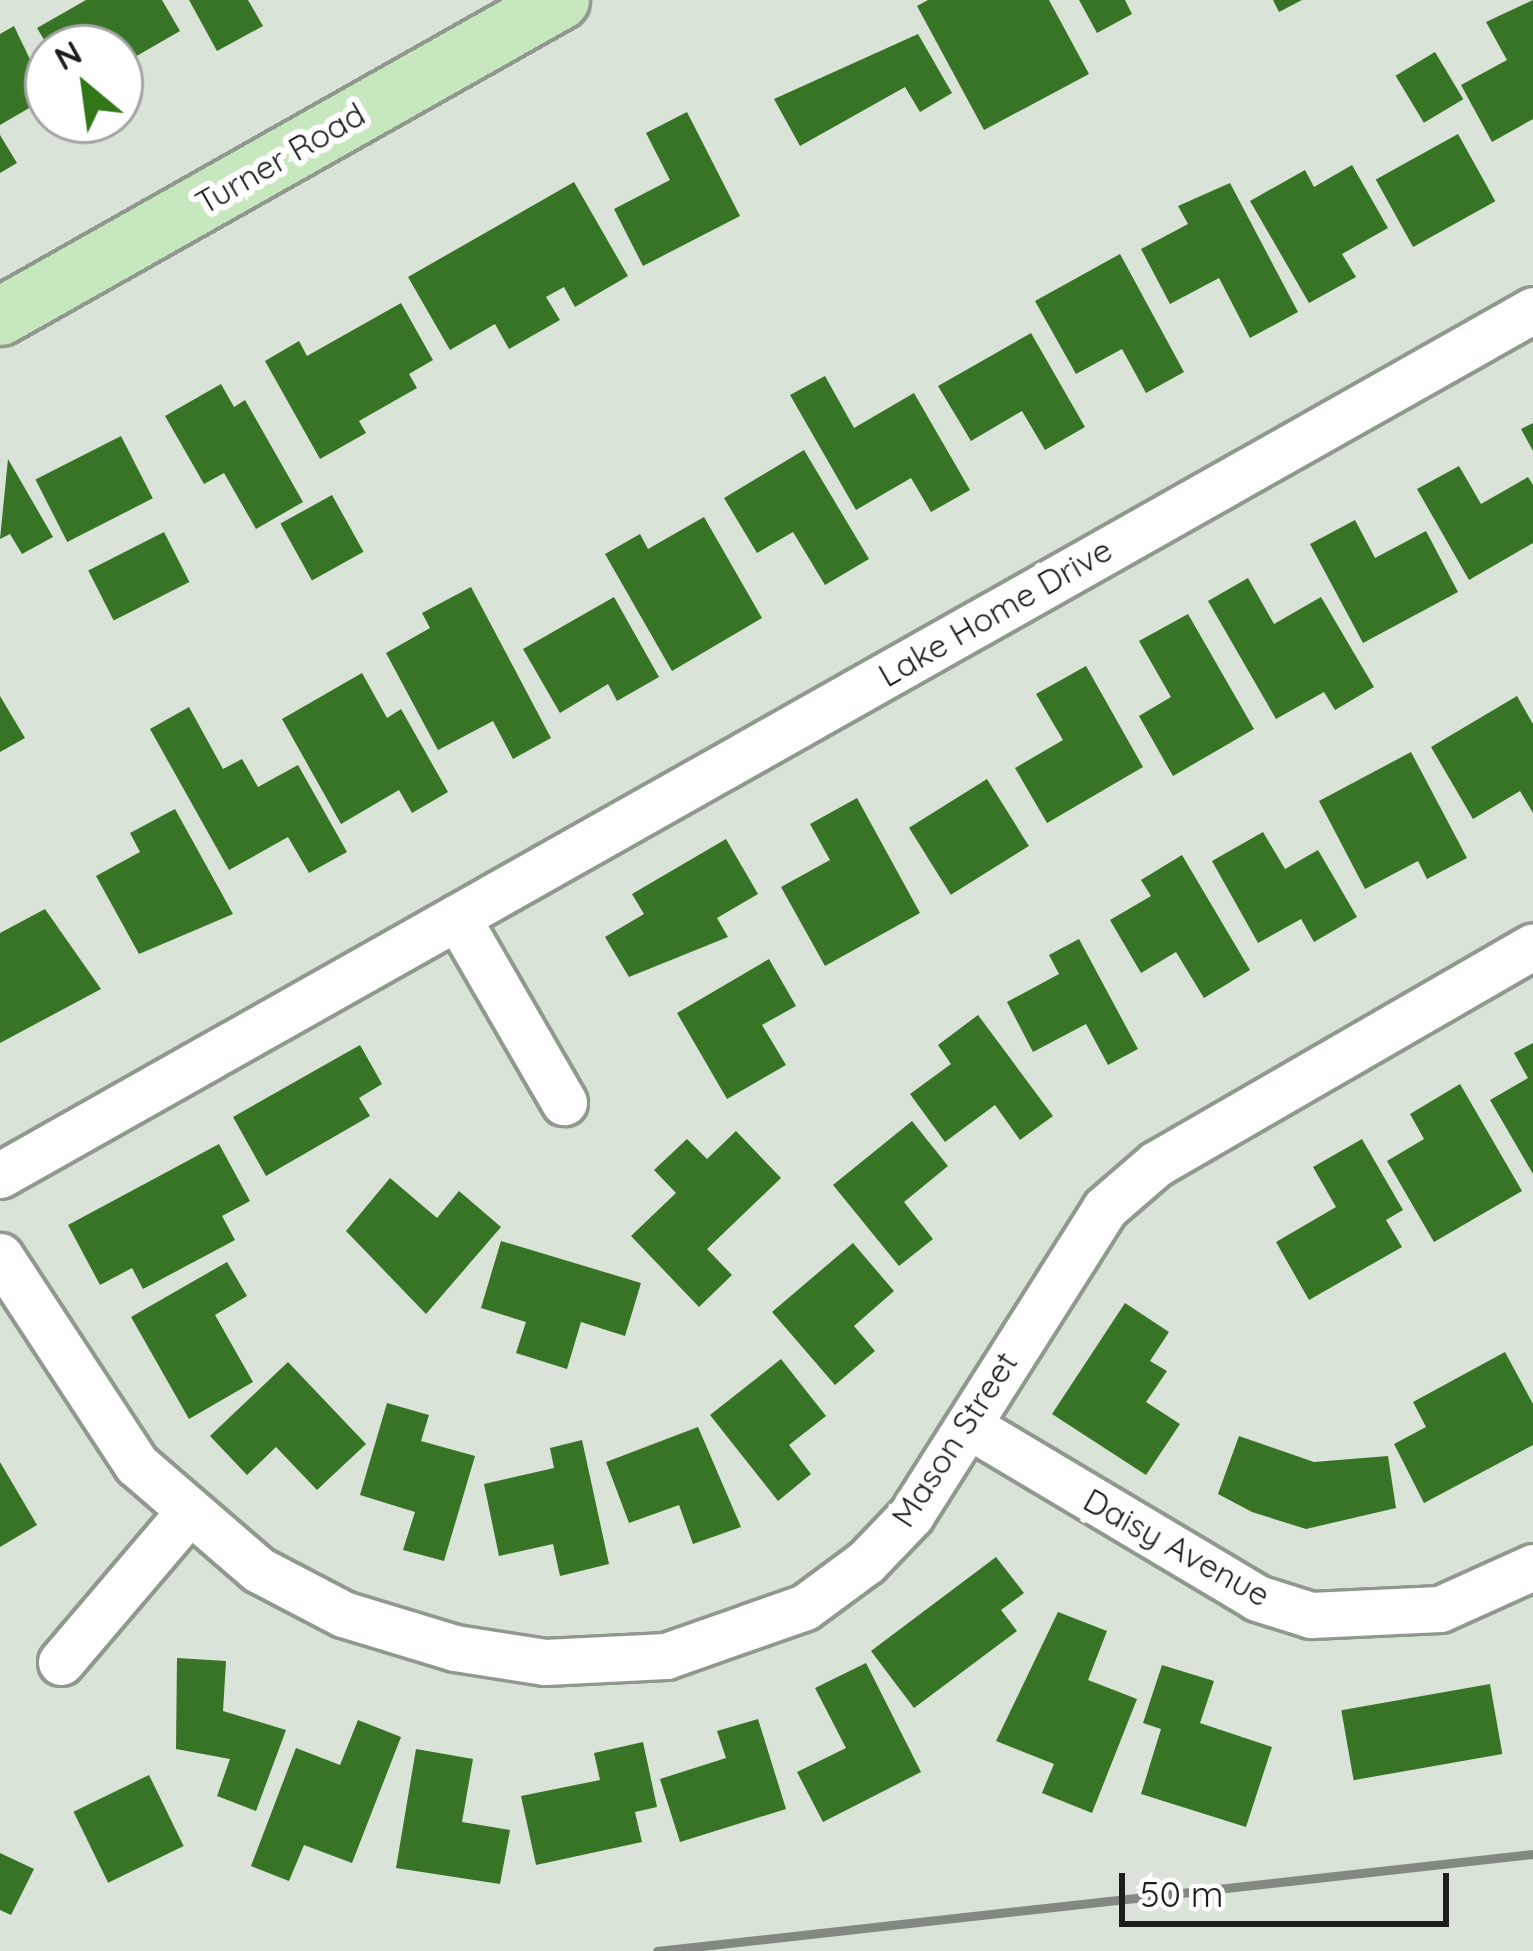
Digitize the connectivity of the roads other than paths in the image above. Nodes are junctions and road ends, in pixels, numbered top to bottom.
1 (560, 0) edge
2 (1533, 310) edge
3 (0, 316) edge
4 (457, 917) junction
5 (1533, 946) edge
6 (564, 1102) dead end
7 (0, 1175) edge
8 (0, 1256) edge
9 (969, 1426) junction
10 (186, 1515) junction
11 (1533, 1567) edge
12 (61, 1662) dead end

1 - 3 main road, Turner Road
2 - 4 street, Lake Home Drive
4 - 6 street
4 - 7 street, Lake Home Drive
5 - 9 street, Mason Street
8 - 10 street, Mason Street
9 - 10 street, Mason Street
9 - 11 street, Daisy Avenue
10 - 12 street

